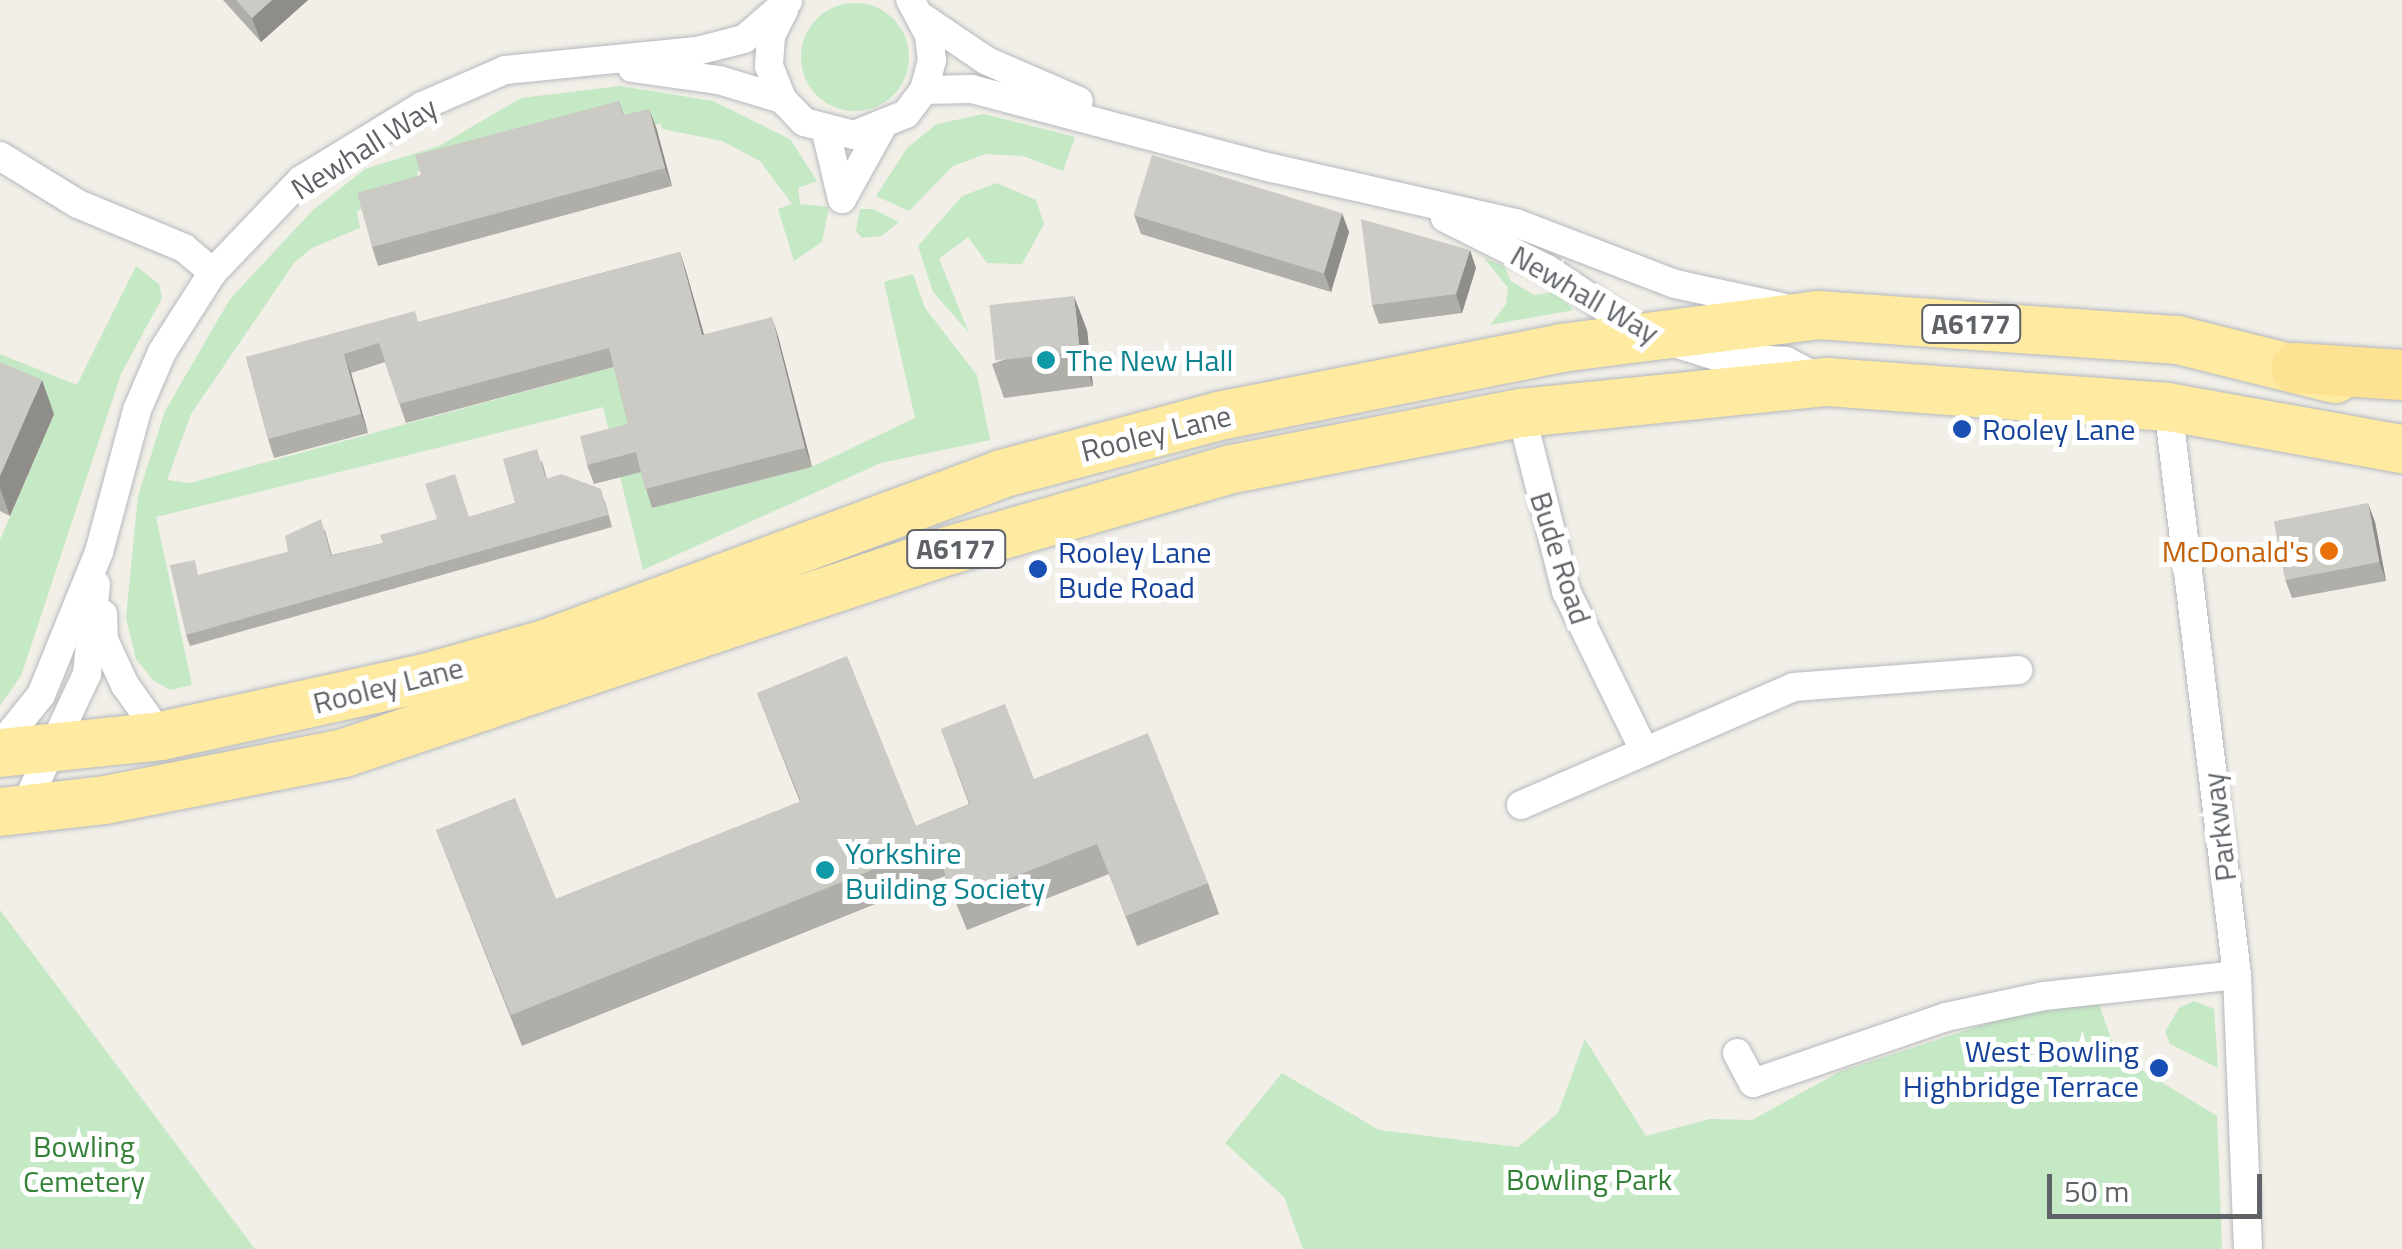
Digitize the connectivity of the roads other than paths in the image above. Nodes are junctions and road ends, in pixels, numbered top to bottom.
1 (789, 1) edge
2 (916, 8) edge
3 (545, 62) junction
4 (924, 90) junction
5 (782, 98) junction
6 (881, 129) junction
7 (826, 132) junction
8 (1216, 152) junction
9 (0, 156) edge
10 (1408, 200) junction
11 (213, 272) junction
12 (1818, 315) junction
13 (1645, 334) junction
14 (2296, 368) junction
15 (2402, 375) edge
16 (1827, 382) junction
17 (2402, 394) edge
18 (2168, 407) junction
19 (1521, 413) junction
20 (2402, 449) edge
21 (99, 552) junction
22 (2018, 670) dead end
23 (161, 736) junction
24 (54, 749) junction
25 (0, 750) edge
26 (1644, 750) junction
27 (1520, 805) dead end
28 (12, 811) edge
29 (2237, 975) junction
30 (1738, 1053) dead end
31 (2248, 1249) edge

1 - 3 street, Newhall Way
1 - 5 street, Newhall Way
2 - 4 street, Newhall Way
2 - 8 street, Newhall Way
3 - 5 street, Newhall Way
3 - 11 street, Newhall Way
4 - 6 street
4 - 8 street, Newhall Way
5 - 7 street, Newhall Way
6 - 7 street
6 - 7 street
8 - 10 street, Newhall Way
9 - 11 street
10 - 12 street, Newhall Way
10 - 13 street, Newhall Way
11 - 21 street, Newhall Way
12 - 13 highway, Rooley Lane / A6177
12 - 14 highway, Rooley Lane / A6177
13 - 16 street, Newhall Way
13 - 23 highway, Rooley Lane / A6177
14 - 15 highway
14 - 17 highway, Rooley Lane / A6177
16 - 18 highway, Rooley Lane / A6177
16 - 19 highway, Rooley Lane / A6177
18 - 20 highway, Rooley Lane / A6177
18 - 29 street, Parkway
19 - 26 street, Bude Road
19 - 28 highway, Rooley Lane / A6177
21 - 23 street, Newhall Way
21 - 24 street, Newhall Way
21 - 25 street, Newhall Way
22 - 26 street
23 - 24 highway, Rooley Lane / A6177
24 - 25 highway, Rooley Lane / A6177
24 - 28 street, Newhall Way
26 - 27 street
29 - 30 street
29 - 31 street, Parkway

